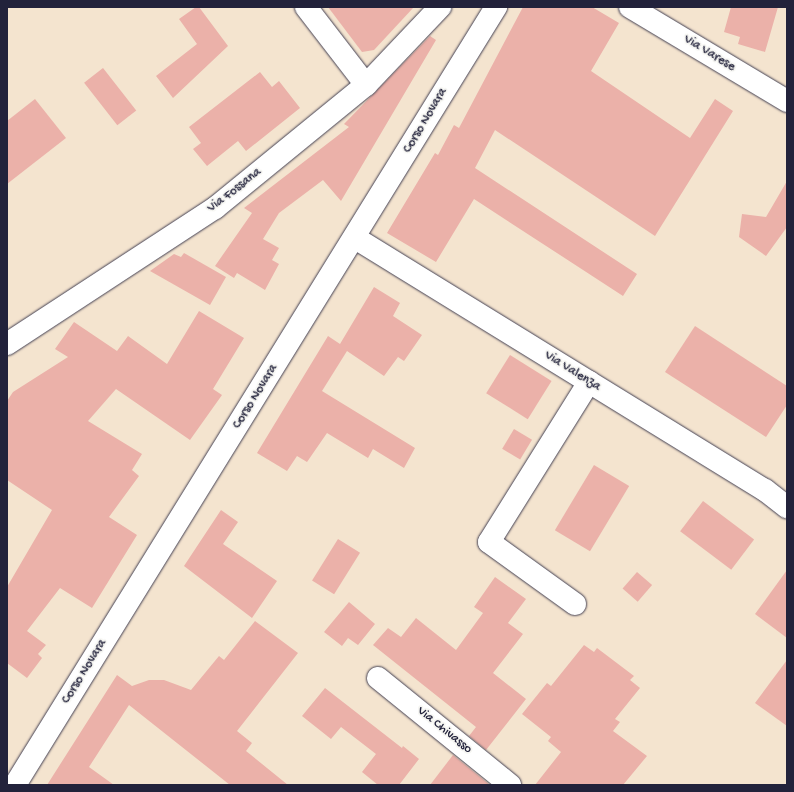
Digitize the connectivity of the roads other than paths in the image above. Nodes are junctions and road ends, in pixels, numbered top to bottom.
1 (306, 7) edge
2 (440, 7) edge
3 (496, 7) edge
4 (630, 7) edge
5 (366, 85) junction
6 (787, 101) edge
7 (355, 238) junction
8 (7, 344) edge
9 (589, 382) junction
10 (787, 507) edge
11 (575, 604) dead end
12 (378, 678) dead end
13 (15, 785) edge
14 (510, 785) edge

1 - 5 street
2 - 5 street, Via Fossana
3 - 7 street, Corso Novara
4 - 6 street, Via Varese
5 - 8 street, Via Fossana
7 - 9 street, Via Valenza
7 - 13 street, Corso Novara
9 - 10 street, Via Valenza
9 - 11 street
12 - 14 street, Via Chivasso

